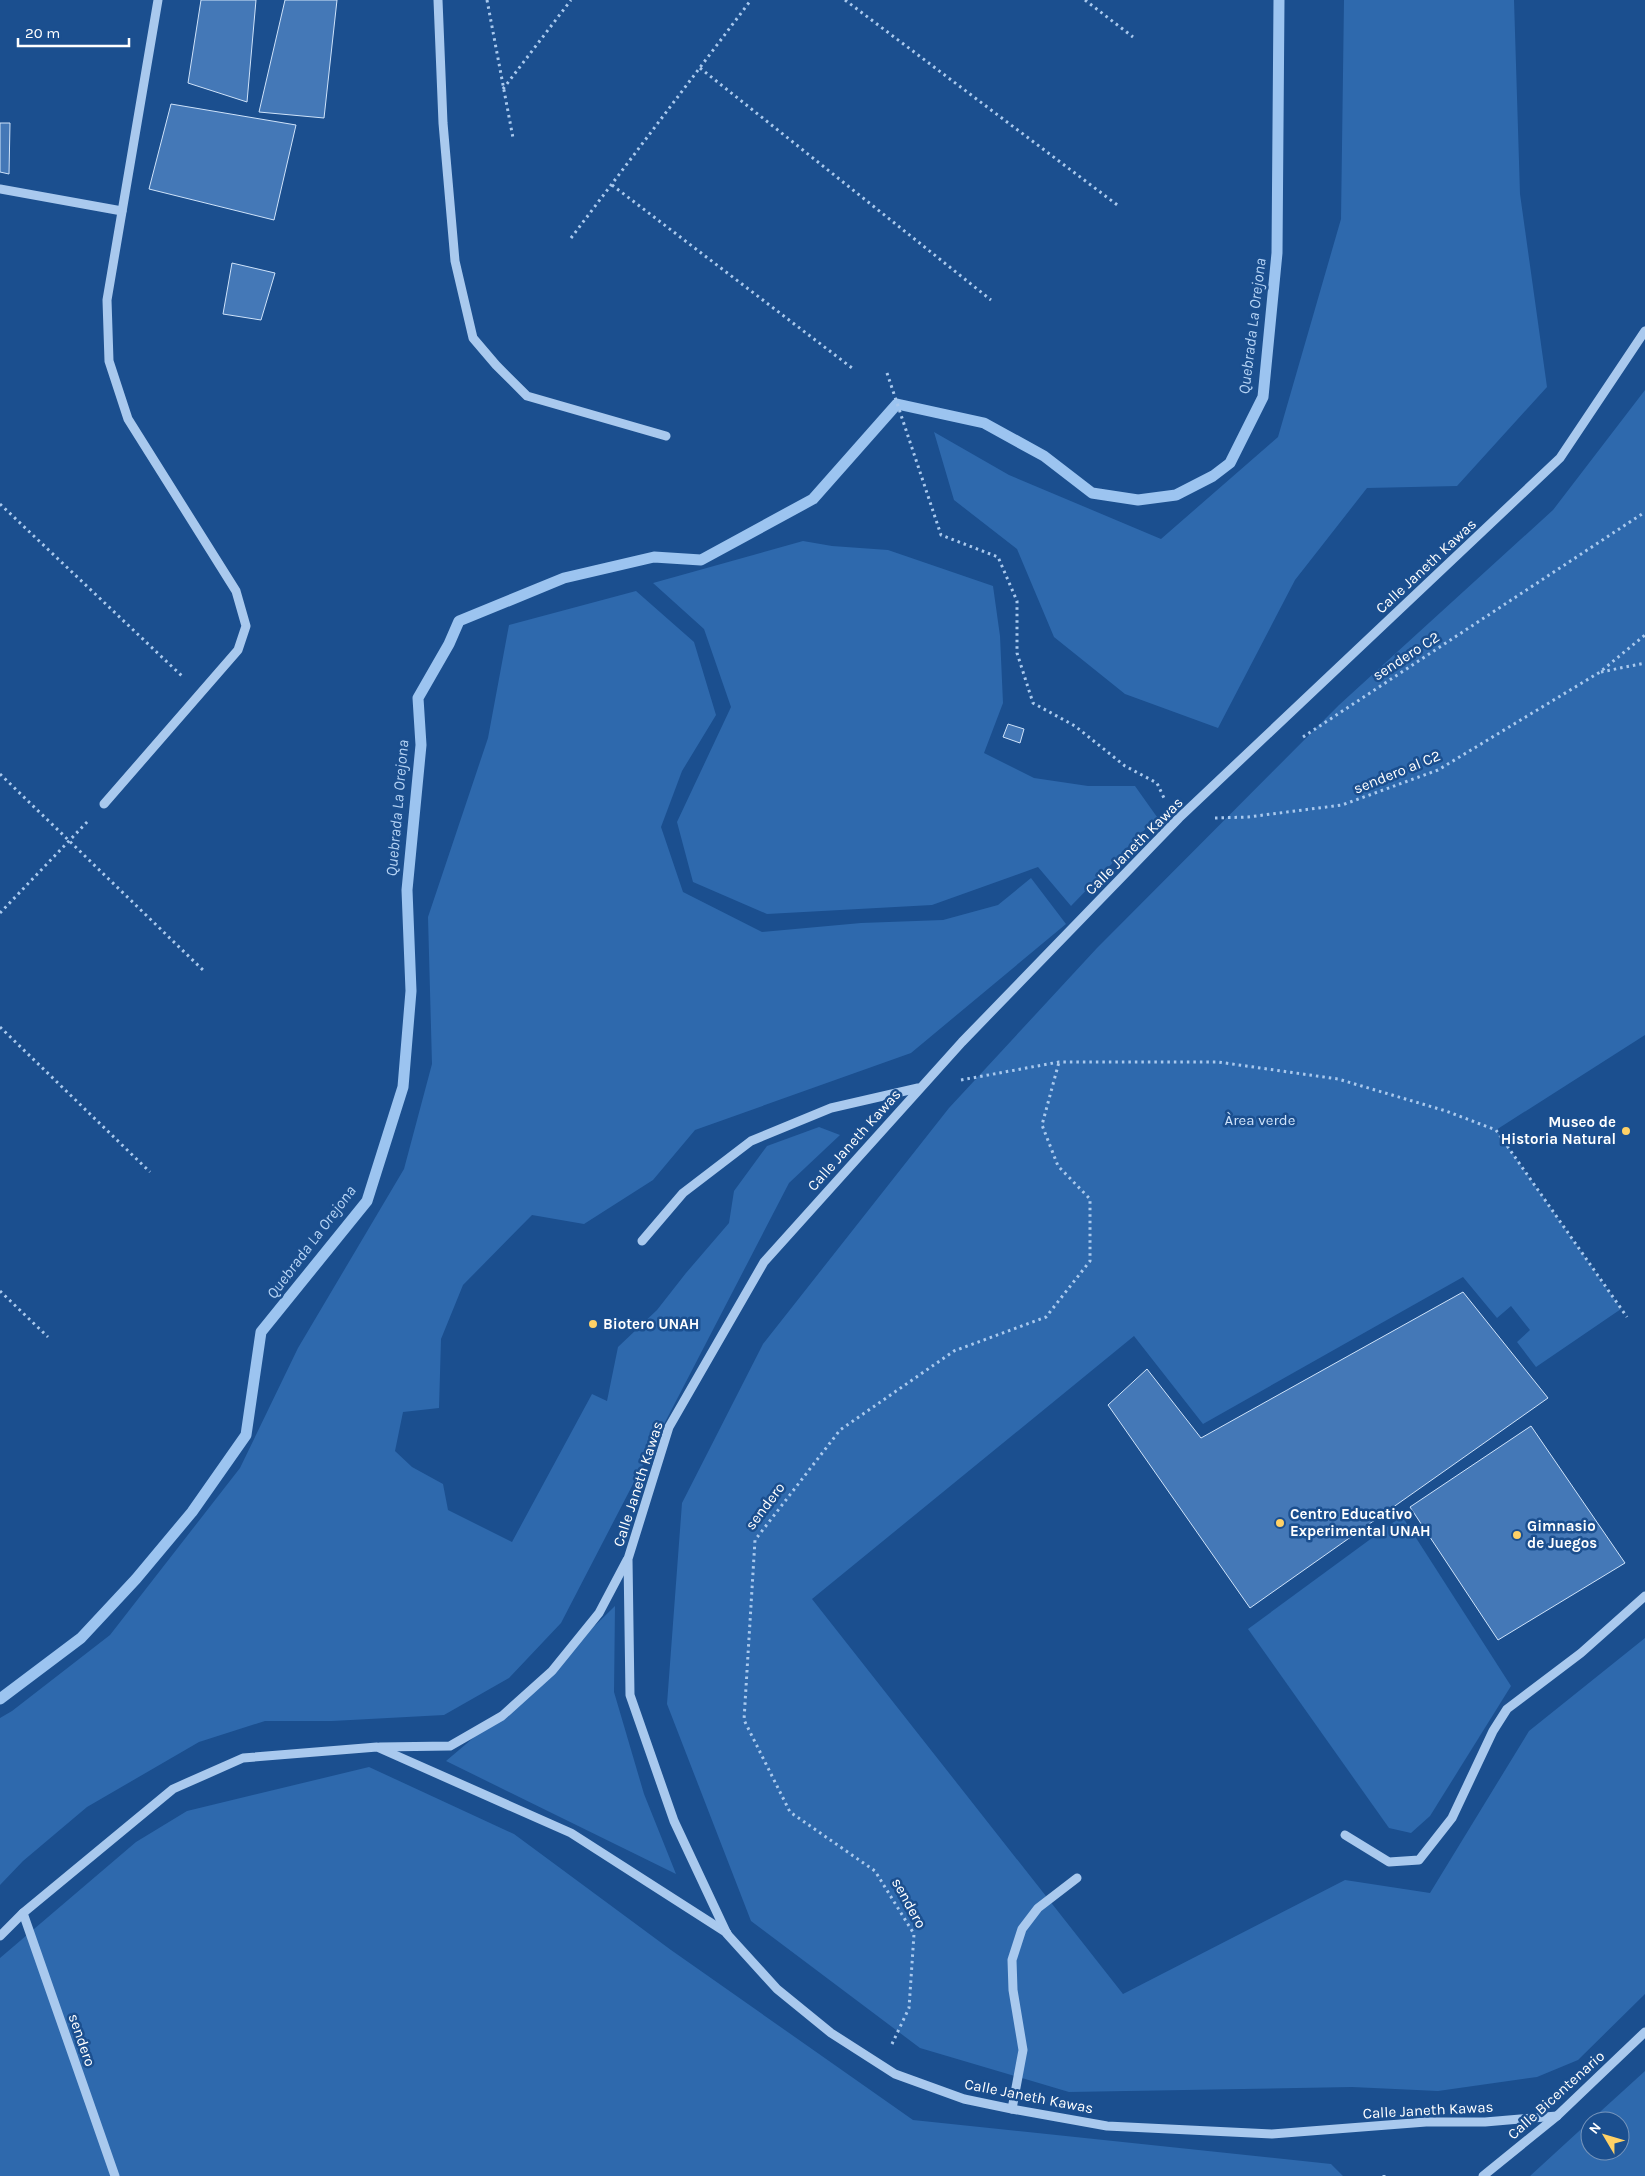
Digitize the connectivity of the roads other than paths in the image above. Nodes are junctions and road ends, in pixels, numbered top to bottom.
1 (158, 0) edge
2 (438, 0) edge
3 (0, 190) edge
4 (122, 211) junction
5 (1645, 331) edge
6 (666, 436) dead end
7 (104, 804) road end
8 (918, 1088) junction
9 (642, 1241) dead end
10 (628, 1559) junction
11 (1645, 1596) edge
12 (377, 1747) junction
13 (1345, 1835) dead end
14 (1077, 1878) dead end
15 (24, 1913) junction
16 (727, 1934) junction
17 (0, 1936) edge
18 (1645, 2032) edge
19 (1012, 2110) junction
20 (1557, 2116) junction
21 (115, 2176) edge
22 (1483, 2176) edge

1 - 4 street
2 - 6 street
3 - 4 street
4 - 7 street
5 - 8 street, Calle Janeth Kawas
8 - 9 street
8 - 10 street, Calle Janeth Kawas
10 - 12 street
10 - 16 street, Calle Janeth Kawas
11 - 13 street
12 - 15 street
12 - 16 street
14 - 19 street
15 - 17 street
15 - 21 street, sendero
16 - 19 street, Calle Janeth Kawas
18 - 20 street, Calle Bicentenario
19 - 20 street, Calle Janeth Kawas
20 - 22 street, Calle Bicentenario

